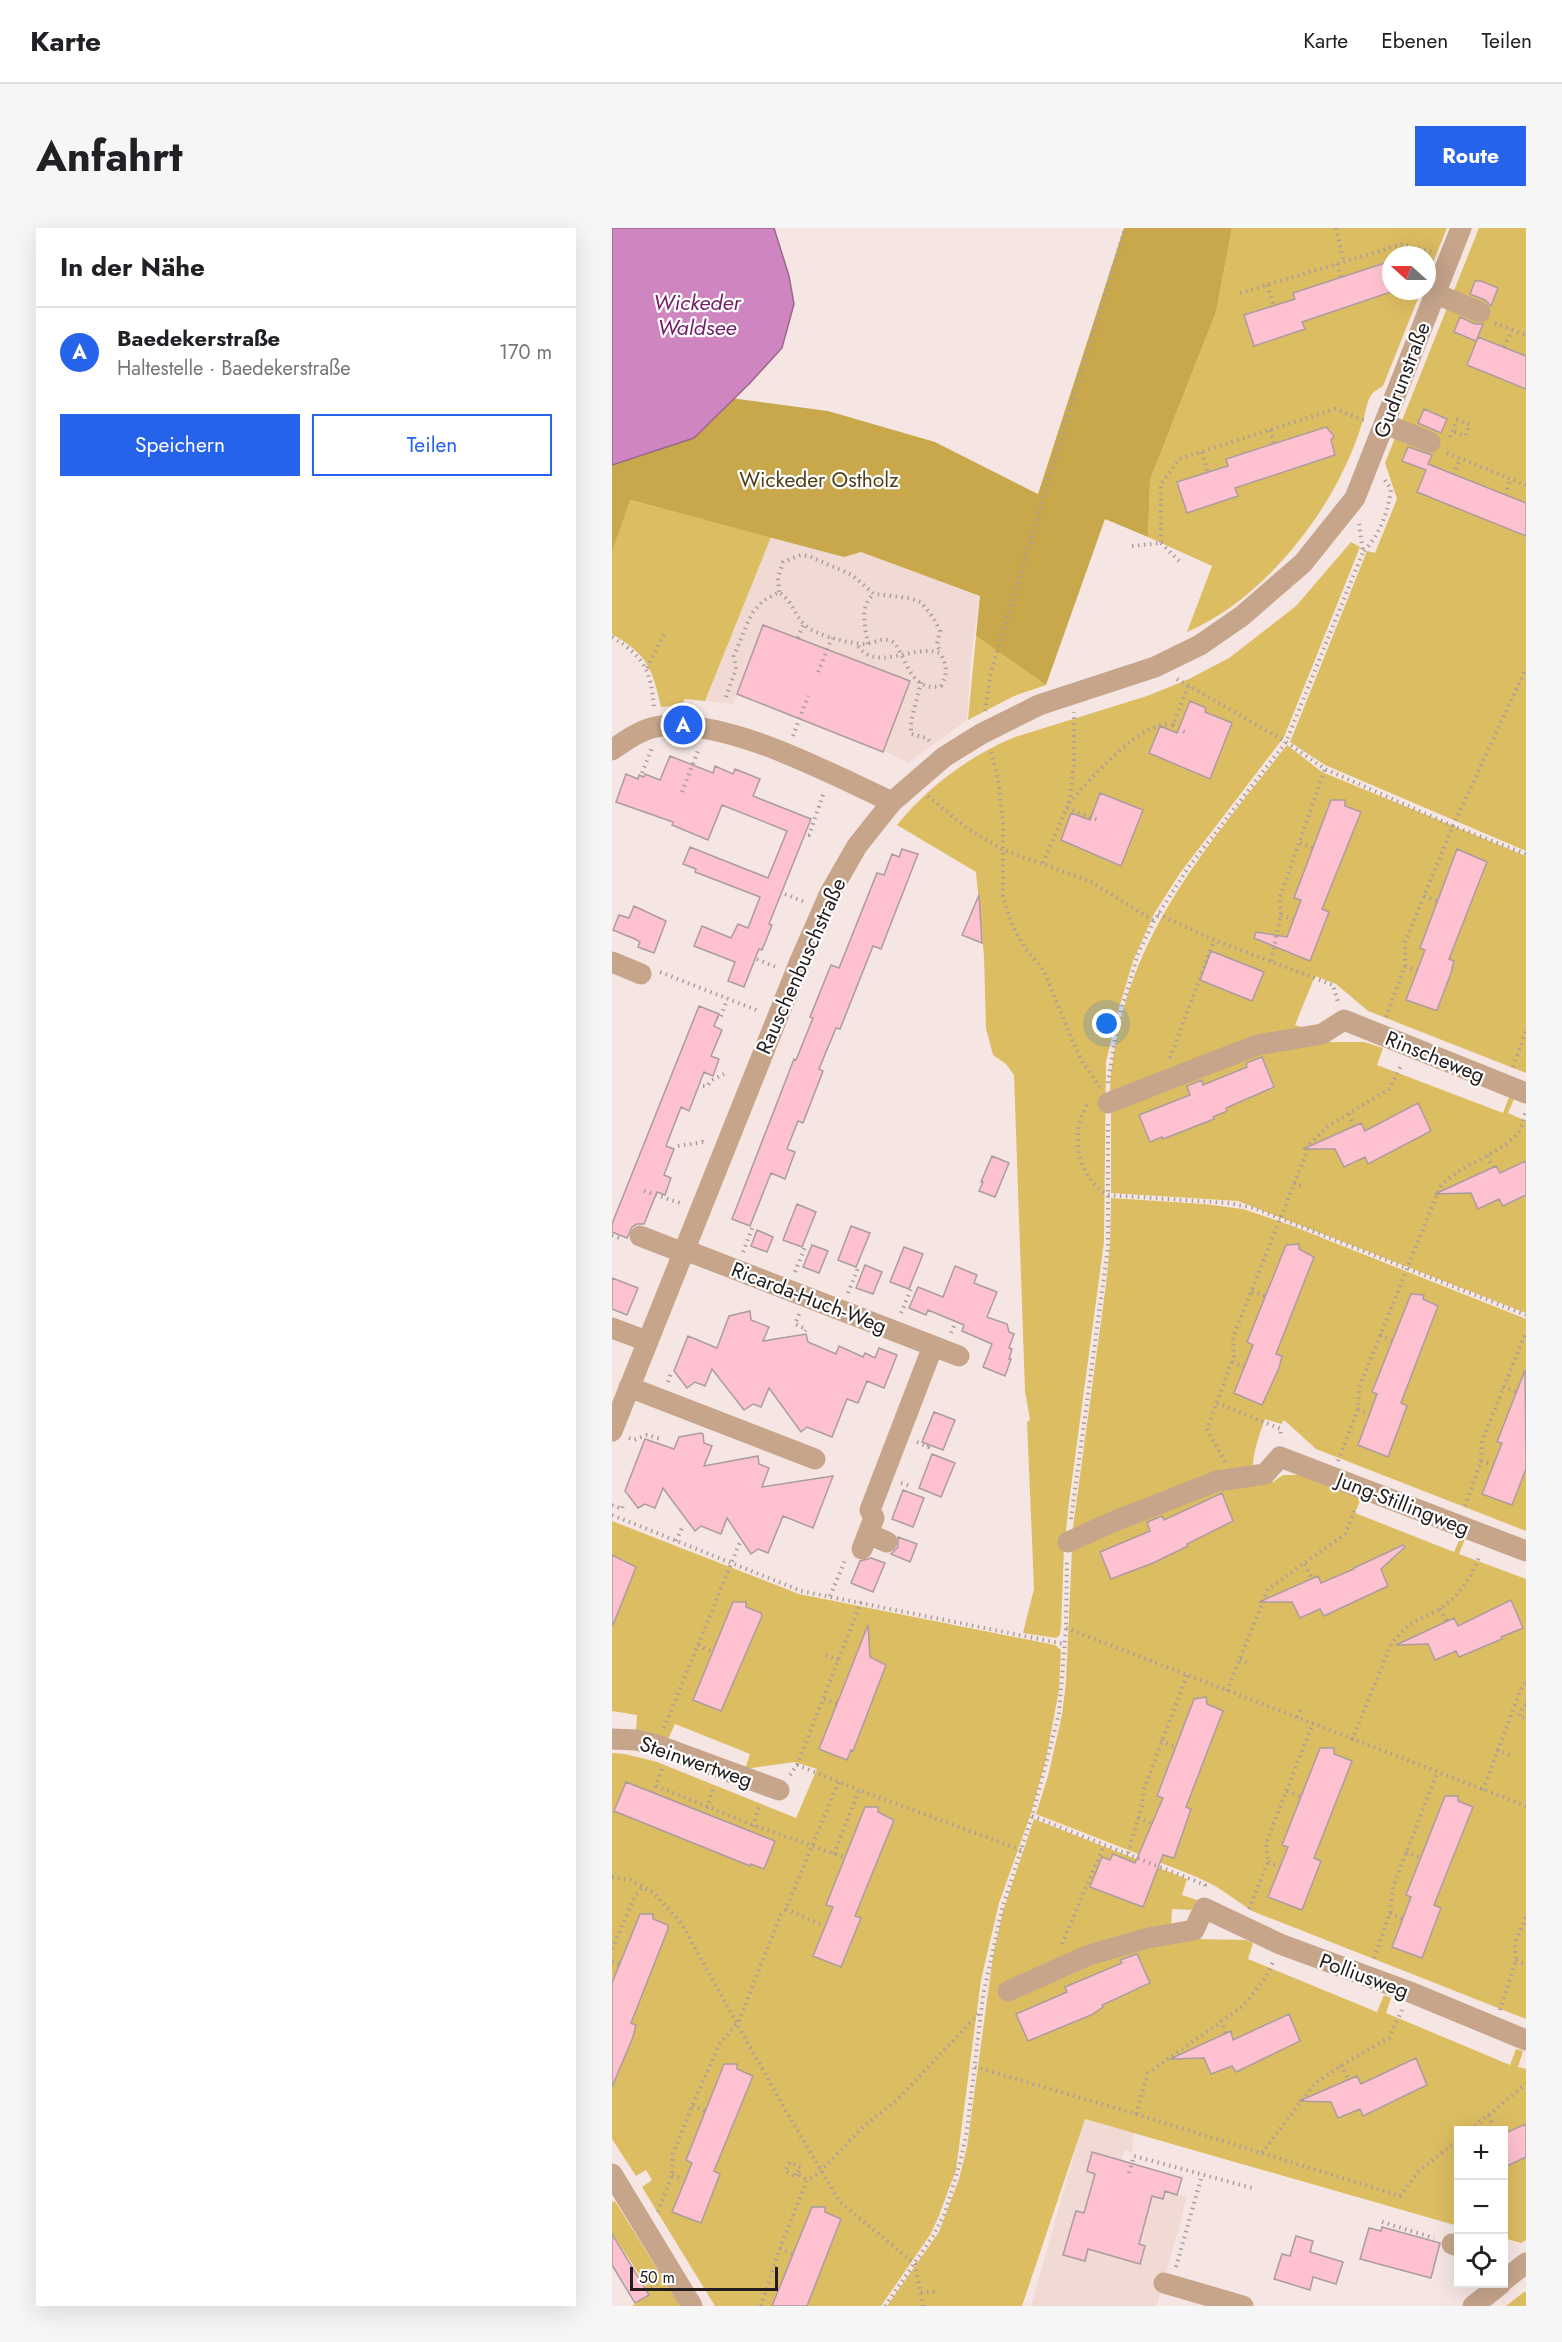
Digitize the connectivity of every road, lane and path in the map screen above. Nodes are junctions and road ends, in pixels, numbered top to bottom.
1 (1125, 228) edge
2 (1336, 228) edge
3 (1461, 228) edge
4 (1449, 257) junction
5 (1344, 262) junction
6 (1337, 264) junction
7 (1341, 277) dead end
8 (1267, 285) junction
9 (1240, 293) dead end
10 (1436, 294) joint
11 (1434, 300) edge
12 (1274, 306) dead end
13 (1480, 312) joint
14 (1512, 330) junction
15 (1526, 335) edge
16 (1504, 347) dead end
17 (1384, 426) junction
18 (1270, 430) junction
19 (1452, 431) junction
20 (1274, 444) dead end
21 (1437, 447) junction
22 (1202, 452) junction
23 (1460, 458) junction
24 (1371, 460) junction
25 (1208, 473) dead end
26 (1454, 474) dead end
27 (1511, 479) junction
28 (1526, 485) edge
29 (1505, 495) dead end
30 (1355, 498) junction
31 (1161, 543) junction
32 (1132, 546) dead end
33 (1363, 552) junction
34 (1182, 564) dead end
35 (779, 592) junction
36 (874, 594) junction
37 (804, 624) junction
38 (664, 634) dead end
39 (612, 637) edge
40 (798, 638) dead end
41 (832, 638) junction
42 (856, 643) junction
43 (868, 644) junction
44 (940, 653) junction
45 (900, 655) junction
46 (1155, 667) junction
47 (647, 668) junction
48 (1526, 668) edge
49 (818, 672) dead end
50 (921, 682) junction
51 (1188, 686) junction
52 (1074, 693) junction
53 (808, 696) dead end
54 (726, 697) dead end
55 (1173, 725) junction
56 (656, 727) junction
57 (708, 728) junction
58 (1186, 733) dead end
59 (981, 734) junction
60 (1286, 742) junction
61 (932, 744) dead end
62 (612, 750) edge
63 (786, 754) junction
64 (1325, 769) junction
65 (831, 774) junction
66 (912, 782) junction
67 (682, 792) dead end
68 (892, 802) junction
69 (1070, 804) junction
70 (1067, 808) junction
71 (1098, 820) dead end
72 (1453, 825) junction
73 (808, 835) dead end
74 (1300, 843) junction
75 (1313, 849) dead end
76 (1003, 850) junction
77 (1526, 855) edge
78 (1043, 863) junction
79 (1424, 896) junction
80 (1438, 901) dead end
81 (1158, 914) junction
82 (1281, 915) junction
83 (1293, 920) dead end
84 (1154, 921) junction
85 (1214, 940) junction
86 (1270, 961) junction
87 (612, 962) edge
88 (1404, 966) junction
89 (1417, 971) dead end
90 (641, 974) joint
91 (727, 999) junction
92 (717, 1018) dead end
93 (776, 1018) junction
94 (1344, 1020) junction
95 (1385, 1021) dead end
96 (1526, 1031) edge
97 (1410, 1047) junction
98 (1170, 1058) dead end
99 (1511, 1071) dead end
100 (724, 1074) dead end
101 (703, 1086) dead end
102 (1526, 1093) edge
103 (1099, 1095) junction
104 (1526, 1109) edge
105 (1349, 1114) junction
106 (1354, 1128) dead end
107 (678, 1146) dead end
108 (724, 1150) junction
109 (1487, 1156) junction
110 (1493, 1168) dead end
111 (1294, 1183) junction
112 (1305, 1187) dead end
113 (644, 1191) dead end
114 (1108, 1195) junction
115 (700, 1212) junction
116 (1280, 1219) junction
117 (753, 1226) dead end
118 (640, 1236) dead end
119 (805, 1247) dead end
120 (685, 1251) junction
121 (858, 1268) dead end
122 (736, 1269) junction
123 (1407, 1269) junction
124 (911, 1289) dead end
125 (789, 1290) junction
126 (1252, 1291) junction
127 (1265, 1296) dead end
128 (842, 1310) junction
129 (1526, 1315) edge
130 (612, 1328) edge
131 (894, 1331) junction
132 (1526, 1332) edge
133 (1380, 1335) junction
134 (1392, 1340) dead end
135 (647, 1341) junction
136 (933, 1346) junction
137 (959, 1356) dead end
138 (1232, 1362) junction
139 (1244, 1367) dead end
140 (629, 1387) junction
141 (1503, 1387) junction
142 (1516, 1392) dead end
143 (1217, 1403) junction
144 (1358, 1409) junction
145 (1370, 1414) dead end
146 (612, 1431) edge
147 (661, 1439) dead end
148 (1280, 1457) junction
149 (815, 1459) dead end
150 (1338, 1461) dead end
151 (1481, 1461) junction
152 (1494, 1465) dead end
153 (1233, 1478) junction
154 (1364, 1489) junction
155 (623, 1504) dead end
156 (612, 1505) edge
157 (1464, 1510) dead end
158 (612, 1515) edge
159 (682, 1527) dead end
160 (1487, 1536) junction
161 (676, 1541) junction
162 (740, 1542) dead end
163 (872, 1542) dead end
164 (1068, 1542) junction
165 (1526, 1551) edge
166 (731, 1563) junction
167 (1305, 1564) junction
168 (1312, 1579) dead end
169 (861, 1602) junction
170 (1440, 1610) junction
171 (1447, 1621) dead end
172 (1066, 1628) junction
173 (1064, 1644) junction
174 (698, 1646) junction
175 (712, 1652) dead end
176 (826, 1655) dead end
177 (1240, 1659) junction
178 (838, 1660) junction
179 (1249, 1663) dead end
180 (1187, 1675) junction
181 (1526, 1682) edge
182 (1227, 1691) junction
183 (824, 1699) junction
184 (838, 1704) dead end
185 (1526, 1706) edge
186 (1514, 1707) junction
187 (1300, 1708) dead end
188 (1522, 1710) junction
189 (1297, 1717) junction
190 (1526, 1719) edge
191 (1313, 1723) junction
192 (612, 1739) edge
193 (1161, 1740) junction
194 (1352, 1740) junction
195 (663, 1747) junction
196 (1175, 1747) dead end
197 (1497, 1750) junction
198 (1510, 1755) dead end
199 (797, 1765) junction
200 (719, 1768) junction
201 (1437, 1773) junction
202 (839, 1782) junction
203 (656, 1786) junction
204 (772, 1788) junction
205 (859, 1790) junction
206 (1483, 1790) junction
207 (1287, 1791) junction
208 (653, 1793) dead end
209 (1300, 1797) dead end
210 (708, 1806) junction
211 (1526, 1806) edge
212 (705, 1814) dead end
213 (1032, 1816) junction
214 (1138, 1818) junction
215 (1152, 1823) dead end
216 (753, 1825) junction
217 (751, 1832) dead end
218 (1104, 1845) junction
219 (812, 1847) junction
220 (1021, 1850) junction
221 (1406, 1852) junction
222 (1128, 1853) junction
223 (834, 1854) junction
224 (844, 1857) dead end
225 (1420, 1858) dead end
226 (1268, 1862) junction
227 (1280, 1867) dead end
228 (612, 1877) edge
229 (643, 1887) junction
230 (1204, 1908) junction
231 (786, 1909) junction
232 (1390, 1913) junction
233 (1526, 1917) edge
234 (1403, 1919) dead end
235 (824, 1926) dead end
236 (1242, 1926) junction
237 (1062, 1944) dead end
238 (1280, 1944) junction
239 (612, 1949) edge
240 (1516, 1960) junction
241 (612, 1961) edge
242 (620, 1964) dead end
243 (1526, 1965) edge
244 (1367, 1978) junction
245 (1008, 1991) dead end
246 (1410, 1992) junction
247 (981, 2011) junction
248 (1221, 2020) junction
249 (738, 2023) junction
250 (1494, 2028) junction
251 (1226, 2034) dead end
252 (1526, 2040) edge
253 (1341, 2065) junction
254 (975, 2067) junction
255 (1348, 2080) dead end
256 (1526, 2084) edge
257 (692, 2106) junction
258 (705, 2111) dead end
259 (1136, 2114) junction
260 (1489, 2115) junction
261 (1475, 2126) edge
262 (1493, 2126) edge
263 (1454, 2143) edge
264 (1262, 2153) junction
265 (821, 2170) junction
266 (1129, 2173) dead end
267 (612, 2174) edge
268 (797, 2174) dead end
269 (672, 2175) junction
270 (1202, 2175) junction
271 (683, 2179) dead end
272 (807, 2180) junction
273 (1256, 2190) dead end
274 (1382, 2222) dead end
275 (649, 2235) junction
276 (1454, 2245) edge
277 (780, 2248) junction
278 (792, 2254) dead end
279 (915, 2264) junction
280 (1525, 2264) edge
281 (1508, 2277) edge
282 (1167, 2284) joint
283 (1495, 2288) edge
284 (936, 2291) dead end
285 (921, 2293) junction
286 (692, 2306) edge
287 (761, 2306) edge
288 (885, 2306) edge
289 (923, 2306) edge
290 (1243, 2306) edge
291 (1473, 2306) edge

1 - 59 path
2 - 5 path
3 - 4 street, Gudrunstraße
4 - 5 path
4 - 10 street, Gudrunstraße
5 - 6 path
6 - 7 path
6 - 8 path
8 - 9 path
8 - 12 path
10 - 13 street
11 - 17 street, Gudrunstraße
13 - 14 path
14 - 15 path
14 - 16 path
17 - 18 path
17 - 21 street
17 - 24 street, Gudrunstraße
18 - 20 path
18 - 22 path
19 - 19 path
19 - 21 path
21 - 23 path
22 - 25 path
22 - 31 path
23 - 26 path
23 - 27 path
24 - 30 street, Gudrunstraße
24 - 33 path
27 - 28 path
27 - 29 path
30 - 33 path
30 - 46 street, Rauschenbuschstraße
31 - 32 path
31 - 34 path
33 - 60 path
35 - 36 path
35 - 37 path
35 - 54 path
36 - 43 path
36 - 44 path
37 - 40 path
37 - 41 path
38 - 47 path
39 - 47 path
41 - 42 path
41 - 49 path
42 - 43 path
42 - 45 path
43 - 45 path
44 - 45 path
44 - 50 path
45 - 50 path
46 - 51 path
46 - 52 street, Rauschenbuschstraße
47 - 56 path
48 - 72 path
50 - 61 path
51 - 55 path
51 - 60 path
52 - 59 street, Rauschenbuschstraße
52 - 69 path
53 - 63 path
55 - 58 path
55 - 69 path
56 - 57 street
56 - 62 street
57 - 63 street
57 - 67 path
59 - 66 street, Rauschenbuschstraße
59 - 76 path
60 - 64 path
60 - 81 path
63 - 65 street
64 - 72 path
64 - 74 path
65 - 68 street
65 - 73 path
66 - 68 street, Rauschenbuschstraße
66 - 76 path
68 - 93 street, Rauschenbuschstraße
69 - 70 path
70 - 71 path
70 - 78 path
72 - 77 path
72 - 79 path
74 - 75 path
74 - 82 path
76 - 78 path
76 - 103 path
78 - 84 path
79 - 80 path
79 - 88 path
81 - 84 path
81 - 85 path
82 - 83 path
82 - 86 path
84 - 103 path
85 - 86 path
85 - 98 path
86 - 94 path
87 - 90 street
88 - 89 path
88 - 95 path
90 - 91 path
91 - 92 path
91 - 93 path
93 - 108 street, Rauschenbuschstraße
94 - 97 street, Rinscheweg
94 - 103 street
96 - 99 path
97 - 102 street, Rinscheweg
97 - 105 path
100 - 101 path
103 - 114 path
103 - 114 path
104 - 109 path
105 - 106 path
105 - 111 path
107 - 108 path
108 - 115 street, Rauschenbuschstraße
109 - 110 path
109 - 123 path
111 - 112 path
111 - 116 path
113 - 115 path
114 - 116 path
114 - 164 path
115 - 120 street, Rauschenbuschstraße
116 - 123 path
116 - 126 path
117 - 122 path
118 - 120 street, Ricarda-Huch-Weg
119 - 125 path
120 - 122 street, Ricarda-Huch-Weg
120 - 135 street, Rauschenbuschstraße
121 - 128 path
122 - 125 street, Ricarda-Huch-Weg
123 - 129 path
123 - 133 path
124 - 131 path
125 - 128 street, Ricarda-Huch-Weg
126 - 127 path
126 - 138 path
128 - 131 street, Ricarda-Huch-Weg
130 - 135 street
131 - 136 street, Ricarda-Huch-Weg
132 - 141 path
133 - 134 path
133 - 144 path
135 - 140 street, Rauschenbuschstraße
136 - 137 street, Ricarda-Huch-Weg
136 - 163 street
138 - 139 path
138 - 143 path
140 - 146 street, Rauschenbuschstraße
140 - 149 street
141 - 142 path
141 - 151 path
143 - 148 path
143 - 153 path
144 - 145 path
144 - 150 path
146 - 147 path
148 - 153 street
148 - 154 street, Jung-Stillingweg
151 - 152 path
151 - 157 path
153 - 164 street
154 - 160 street, Jung-Stillingweg
154 - 167 path
155 - 156 path
158 - 161 path
159 - 161 path
160 - 165 street, Jung-Stillingweg
160 - 170 path
161 - 166 path
162 - 166 path
164 - 172 path
166 - 169 path
166 - 174 path
167 - 168 path
167 - 177 path
169 - 173 path
169 - 178 path
170 - 171 path
170 - 194 path
172 - 173 path
172 - 180 path
173 - 213 path
174 - 175 path
174 - 195 path
176 - 178 path
177 - 179 path
177 - 182 path
178 - 183 path
180 - 182 path
180 - 193 path
181 - 186 path
182 - 189 path
183 - 184 path
183 - 199 path
185 - 188 path
186 - 188 path
186 - 197 path
187 - 189 path
188 - 190 path
189 - 191 path
191 - 194 path
191 - 207 path
192 - 195 street, Steinwertweg
193 - 196 path
193 - 214 path
194 - 201 path
195 - 200 street, Steinwertweg
195 - 203 path
197 - 198 path
197 - 206 path
199 - 202 path
199 - 204 path
200 - 204 street, Steinwertweg
200 - 210 path
201 - 206 path
201 - 221 path
202 - 205 path
202 - 219 path
203 - 208 path
203 - 210 path
204 - 216 path
205 - 220 path
205 - 223 path
206 - 211 path
207 - 209 path
207 - 226 path
210 - 212 path
210 - 216 path
213 - 218 path
213 - 220 path
214 - 215 path
214 - 222 path
216 - 217 path
216 - 219 path
218 - 222 path
218 - 237 path
219 - 223 path
219 - 231 path
220 - 247 path
221 - 225 path
221 - 232 path
222 - 230 path
223 - 224 path
226 - 227 path
226 - 236 path
228 - 229 path
229 - 239 path
229 - 249 path
230 - 236 street, Polliusweg
230 - 245 street
231 - 235 path
231 - 249 path
232 - 234 path
232 - 244 path
233 - 240 path
236 - 238 street, Polliusweg
238 - 244 street, Polliusweg
238 - 248 path
240 - 243 path
240 - 250 path
241 - 242 path
244 - 246 street, Polliusweg
246 - 250 street, Polliusweg
246 - 253 path
247 - 254 path
247 - 265 path
248 - 251 path
248 - 259 path
249 - 257 path
249 - 265 path
250 - 252 street, Polliusweg
253 - 255 path
253 - 264 path
254 - 259 path
254 - 279 path
256 - 260 path
257 - 258 path
257 - 269 path
259 - 264 path
260 - 261 path
260 - 262 path
263 - 264 path
265 - 272 path
265 - 279 path
266 - 270 path
267 - 275 street
268 - 272 path
269 - 271 path
269 - 275 path
270 - 273 path
270 - 282 path
272 - 277 path
274 - 276 path
275 - 286 street
277 - 278 path
277 - 287 path
279 - 285 path
279 - 288 path
280 - 281 street
282 - 290 street
283 - 291 street
284 - 285 path
285 - 289 path

